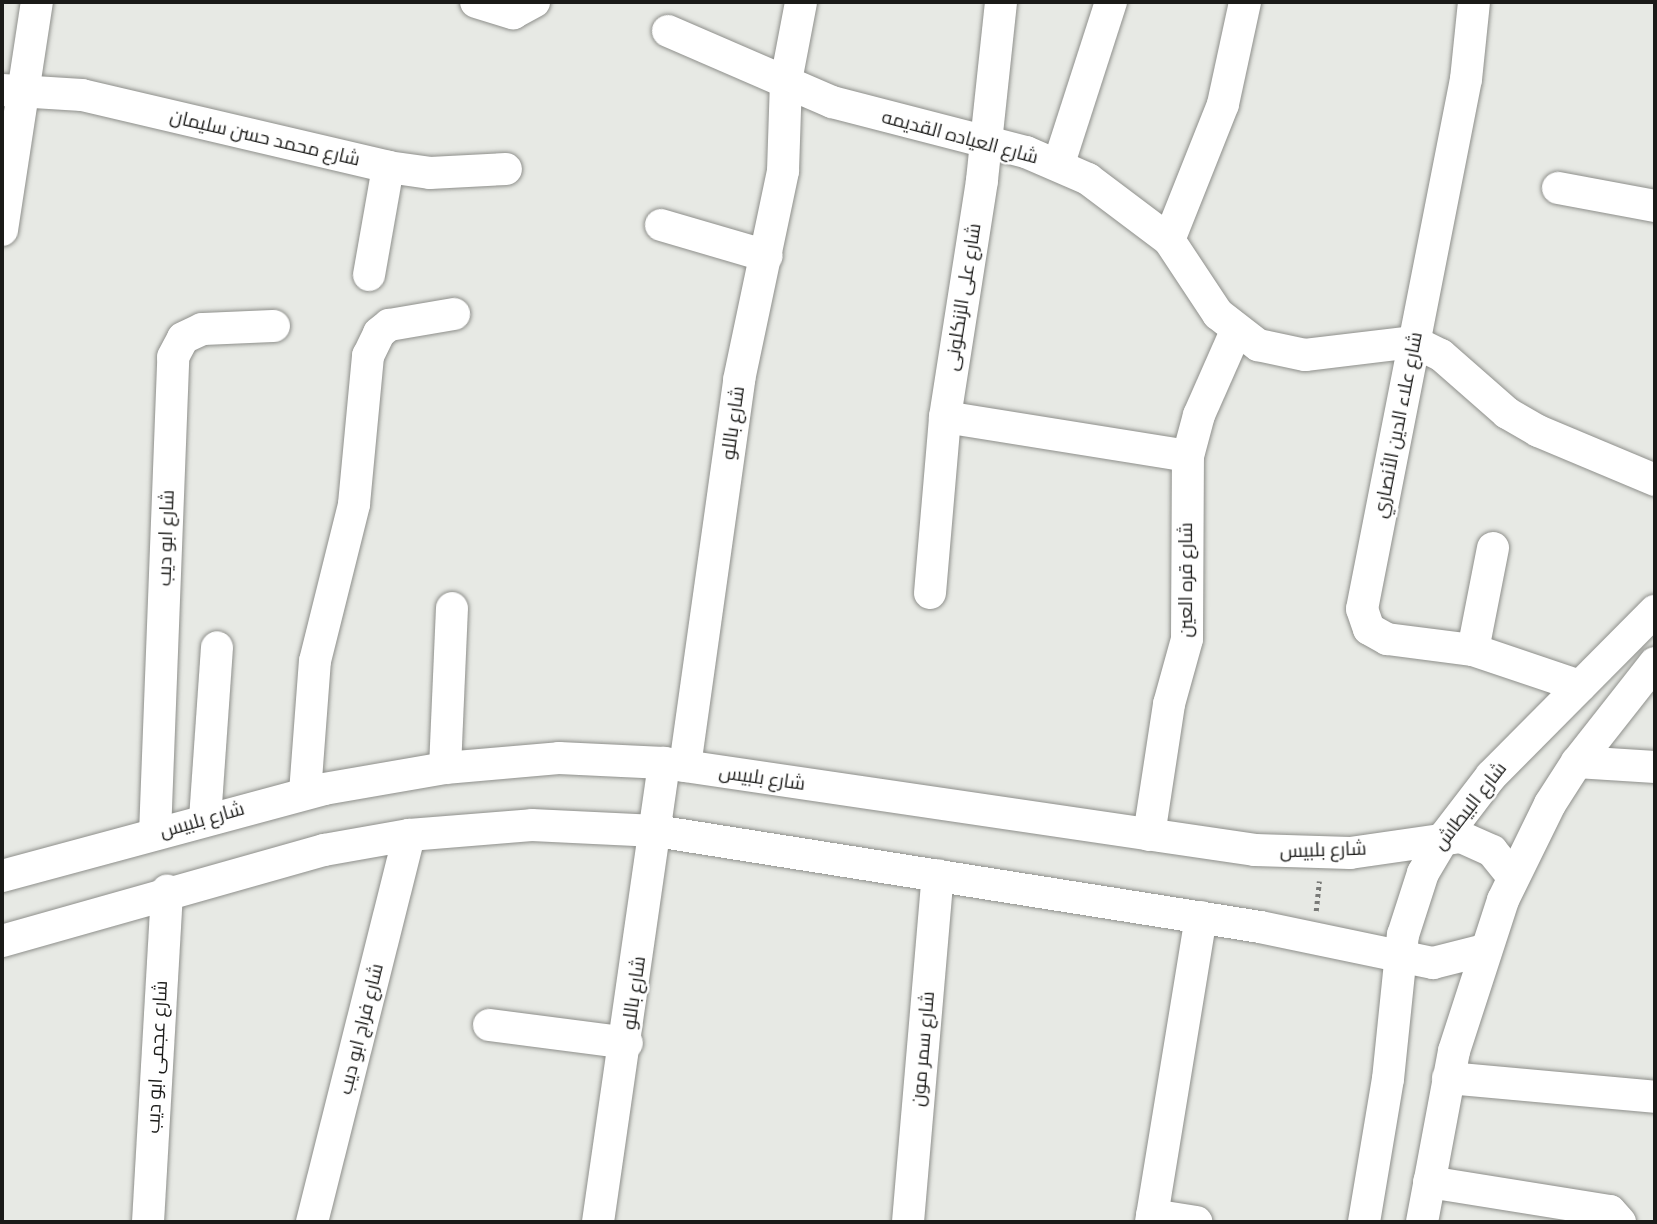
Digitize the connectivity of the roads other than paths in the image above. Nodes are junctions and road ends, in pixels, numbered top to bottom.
1 (37, 2) edge
2 (476, 2) edge
3 (534, 2) edge
4 (801, 2) edge
5 (1001, 2) edge
6 (1111, 2) edge
7 (1245, 2) edge
8 (1474, 2) edge
9 (668, 31) dead end
10 (786, 81) junction
11 (13, 90) edge
12 (987, 141) junction
13 (1059, 163) junction
14 (388, 167) junction
15 (506, 169) dead end
16 (1558, 188) dead end
17 (1655, 206) edge
18 (661, 225) dead end
19 (2, 230) edge
20 (1169, 240) junction
21 (767, 256) junction
22 (369, 275) dead end
23 (454, 314) dead end
24 (274, 326) dead end
25 (1236, 331) junction
26 (1414, 342) junction
27 (945, 417) junction
28 (1188, 456) junction
29 (1655, 478) edge
30 (1493, 548) dead end
31 (930, 593) dead end
32 (452, 608) dead end
33 (1655, 611) edge
34 (218, 648) dead end
35 (1473, 650) junction
36 (1655, 663) edge
37 (1580, 686) junction
38 (1577, 762) junction
39 (675, 765) junction
40 (1655, 767) edge
41 (445, 768) junction
42 (305, 793) junction
43 (205, 819) junction
44 (656, 831) junction
45 (155, 834) junction
46 (409, 835) junction
47 (1149, 835) junction
48 (1444, 836) junction
49 (938, 875) junction
50 (2, 876) edge
51 (1513, 877) junction
52 (167, 891) junction
53 (1201, 917) junction
54 (2, 941) edge
55 (1483, 950) junction
56 (1399, 957) junction
57 (489, 1026) dead end
58 (627, 1043) junction
59 (1448, 1078) junction
60 (1655, 1097) edge
61 (1429, 1182) junction
62 (1152, 1219) edge
63 (148, 1222) edge
64 (312, 1222) edge
65 (598, 1222) edge
66 (908, 1222) edge
67 (1196, 1222) edge
68 (1364, 1222) edge
69 (1422, 1222) edge
70 (1620, 1222) edge

1 - 11 street
2 - 3 street
4 - 10 street, شارع باللو
5 - 12 street, شارع على الزنكلونى
6 - 13 street
7 - 20 street
8 - 26 street, شارع علاء الدين الأنصاري
9 - 10 street, شارع العياده القديمه
10 - 12 street, شارع العياده القديمه
10 - 21 street, شارع باللو
11 - 14 street, شارع محمد حسن سليمان
11 - 19 street
12 - 13 street, شارع العياده القديمه
12 - 27 street, شارع على الزنكلونى
13 - 20 street, شارع العياده القديمه
14 - 15 street, شارع محمد حسن سليمان
14 - 22 street
16 - 17 street
18 - 21 street
20 - 25 street, شارع العياده القديمه
21 - 39 street, شارع باللو
23 - 42 street
24 - 45 street, شارع ابو ديب
25 - 26 street, شارع العياده القديمه
25 - 28 street, شارع قره العين
26 - 29 street
26 - 35 street, شارع علاء الدين الأنصاري
27 - 28 street
27 - 31 street, شارع على الزنكلونى
28 - 47 street, شارع قره العين
30 - 35 street
32 - 41 street
33 - 37 street, شارع البيطاش
34 - 43 street
35 - 37 street, شارع علاء الدين الأنصاري
36 - 38 street
37 - 48 street, شارع البيطاش
38 - 40 street
38 - 51 street
39 - 41 street, شارع بلبيس
39 - 44 street, شارع باللو
39 - 47 street, شارع بلبيس
41 - 42 street, شارع بلبيس
42 - 43 street, شارع بلبيس
43 - 45 street, شارع بلبيس
44 - 46 street
44 - 49 street
44 - 58 street, شارع باللو
45 - 50 street, شارع بلبيس
46 - 52 street
46 - 64 street, شارع فراج ابو ديب
47 - 48 street, شارع بلبيس
48 - 51 street, شارع بلبيس
48 - 56 street, شارع البيطاش
49 - 53 street
49 - 66 street, شارع سمر مون
51 - 55 street
52 - 54 street
52 - 63 street, شارع عجمى ابو ديب
53 - 56 street
53 - 62 street
55 - 56 street
55 - 59 street
56 - 68 street, شارع البيطاش
57 - 58 street
58 - 65 street, شارع باللو
59 - 60 street
59 - 61 street
61 - 69 street
61 - 70 street
62 - 67 street

